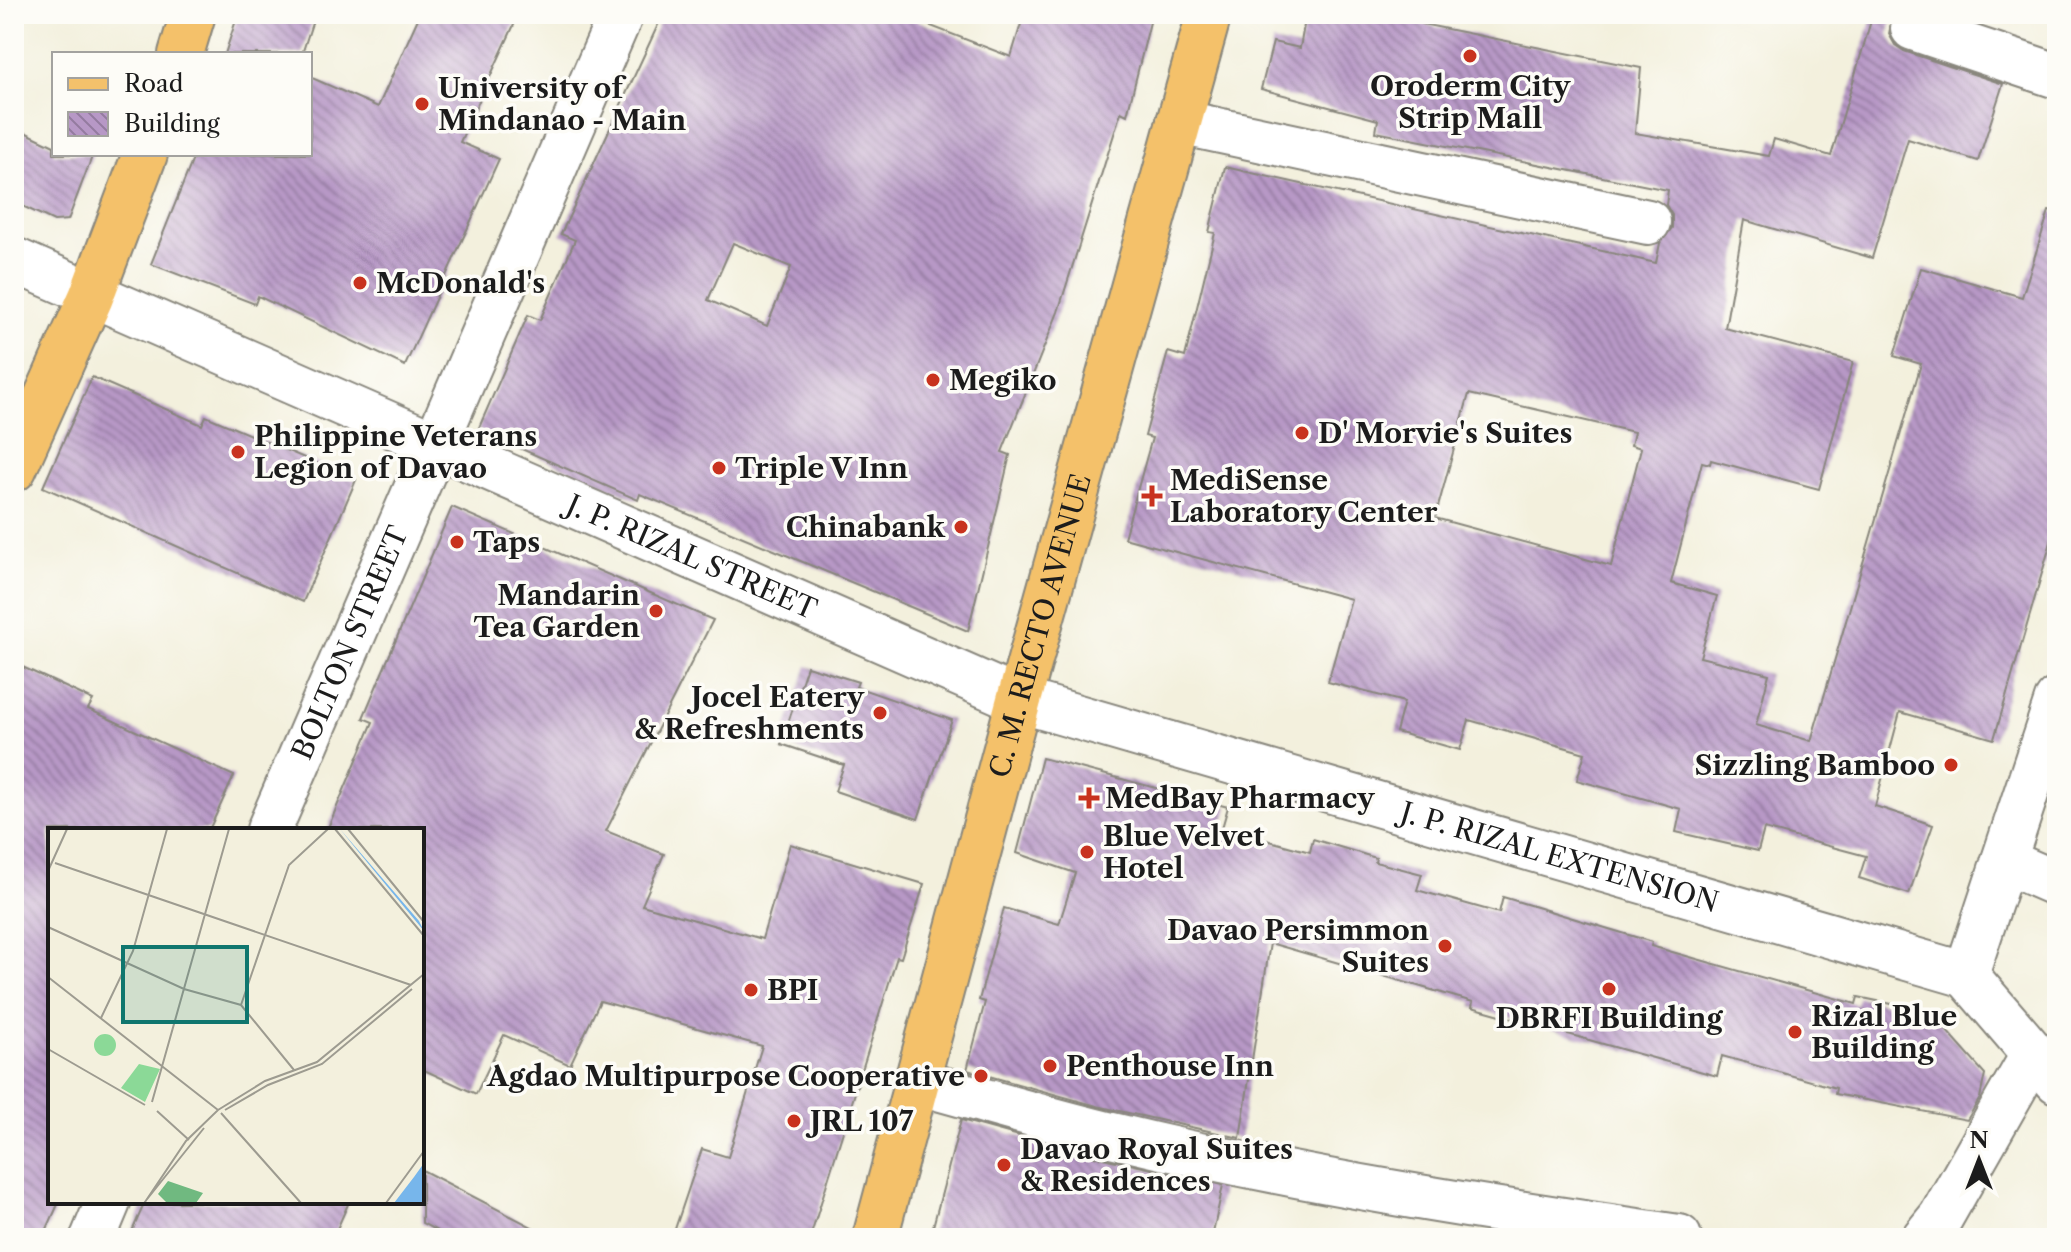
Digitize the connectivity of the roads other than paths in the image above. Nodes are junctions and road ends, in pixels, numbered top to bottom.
1 (193, 14) edge
2 (621, 14) edge
3 (1209, 14) edge
4 (1913, 28) dead end
5 (182, 52) edge
6 (2057, 76) edge
7 (1179, 122) junction
8 (144, 156) edge
9 (1648, 222) dead end
10 (14, 260) edge
11 (91, 297) junction
12 (434, 445) junction
13 (14, 469) edge
14 (1019, 700) junction
15 (2057, 700) edge
16 (270, 828) edge
17 (2004, 861) junction
18 (2057, 884) edge
19 (1966, 975) junction
20 (2045, 1068) edge
21 (916, 1082) junction
22 (107, 1204) edge
23 (1679, 1237) edge
24 (93, 1238) edge
25 (875, 1238) edge
26 (1924, 1238) edge

1 - 5 main road
2 - 12 street, BOLTON STREET
3 - 7 main road, C. M. RECTO AVENUE
4 - 6 street
7 - 9 street
7 - 14 main road, C. M. RECTO AVENUE
8 - 11 main road
10 - 11 street, J. P. RIZAL STREET
11 - 12 street, J. P. RIZAL STREET
11 - 13 main road
12 - 14 street, J. P. RIZAL STREET
12 - 16 street, BOLTON STREET
14 - 19 street, J. P. RIZAL EXTENSION
14 - 21 main road, C. M. RECTO AVENUE
15 - 17 street
17 - 18 street
17 - 19 street
19 - 20 street
20 - 26 street
21 - 23 street
21 - 25 main road, C. M. RECTO AVENUE
22 - 24 street

